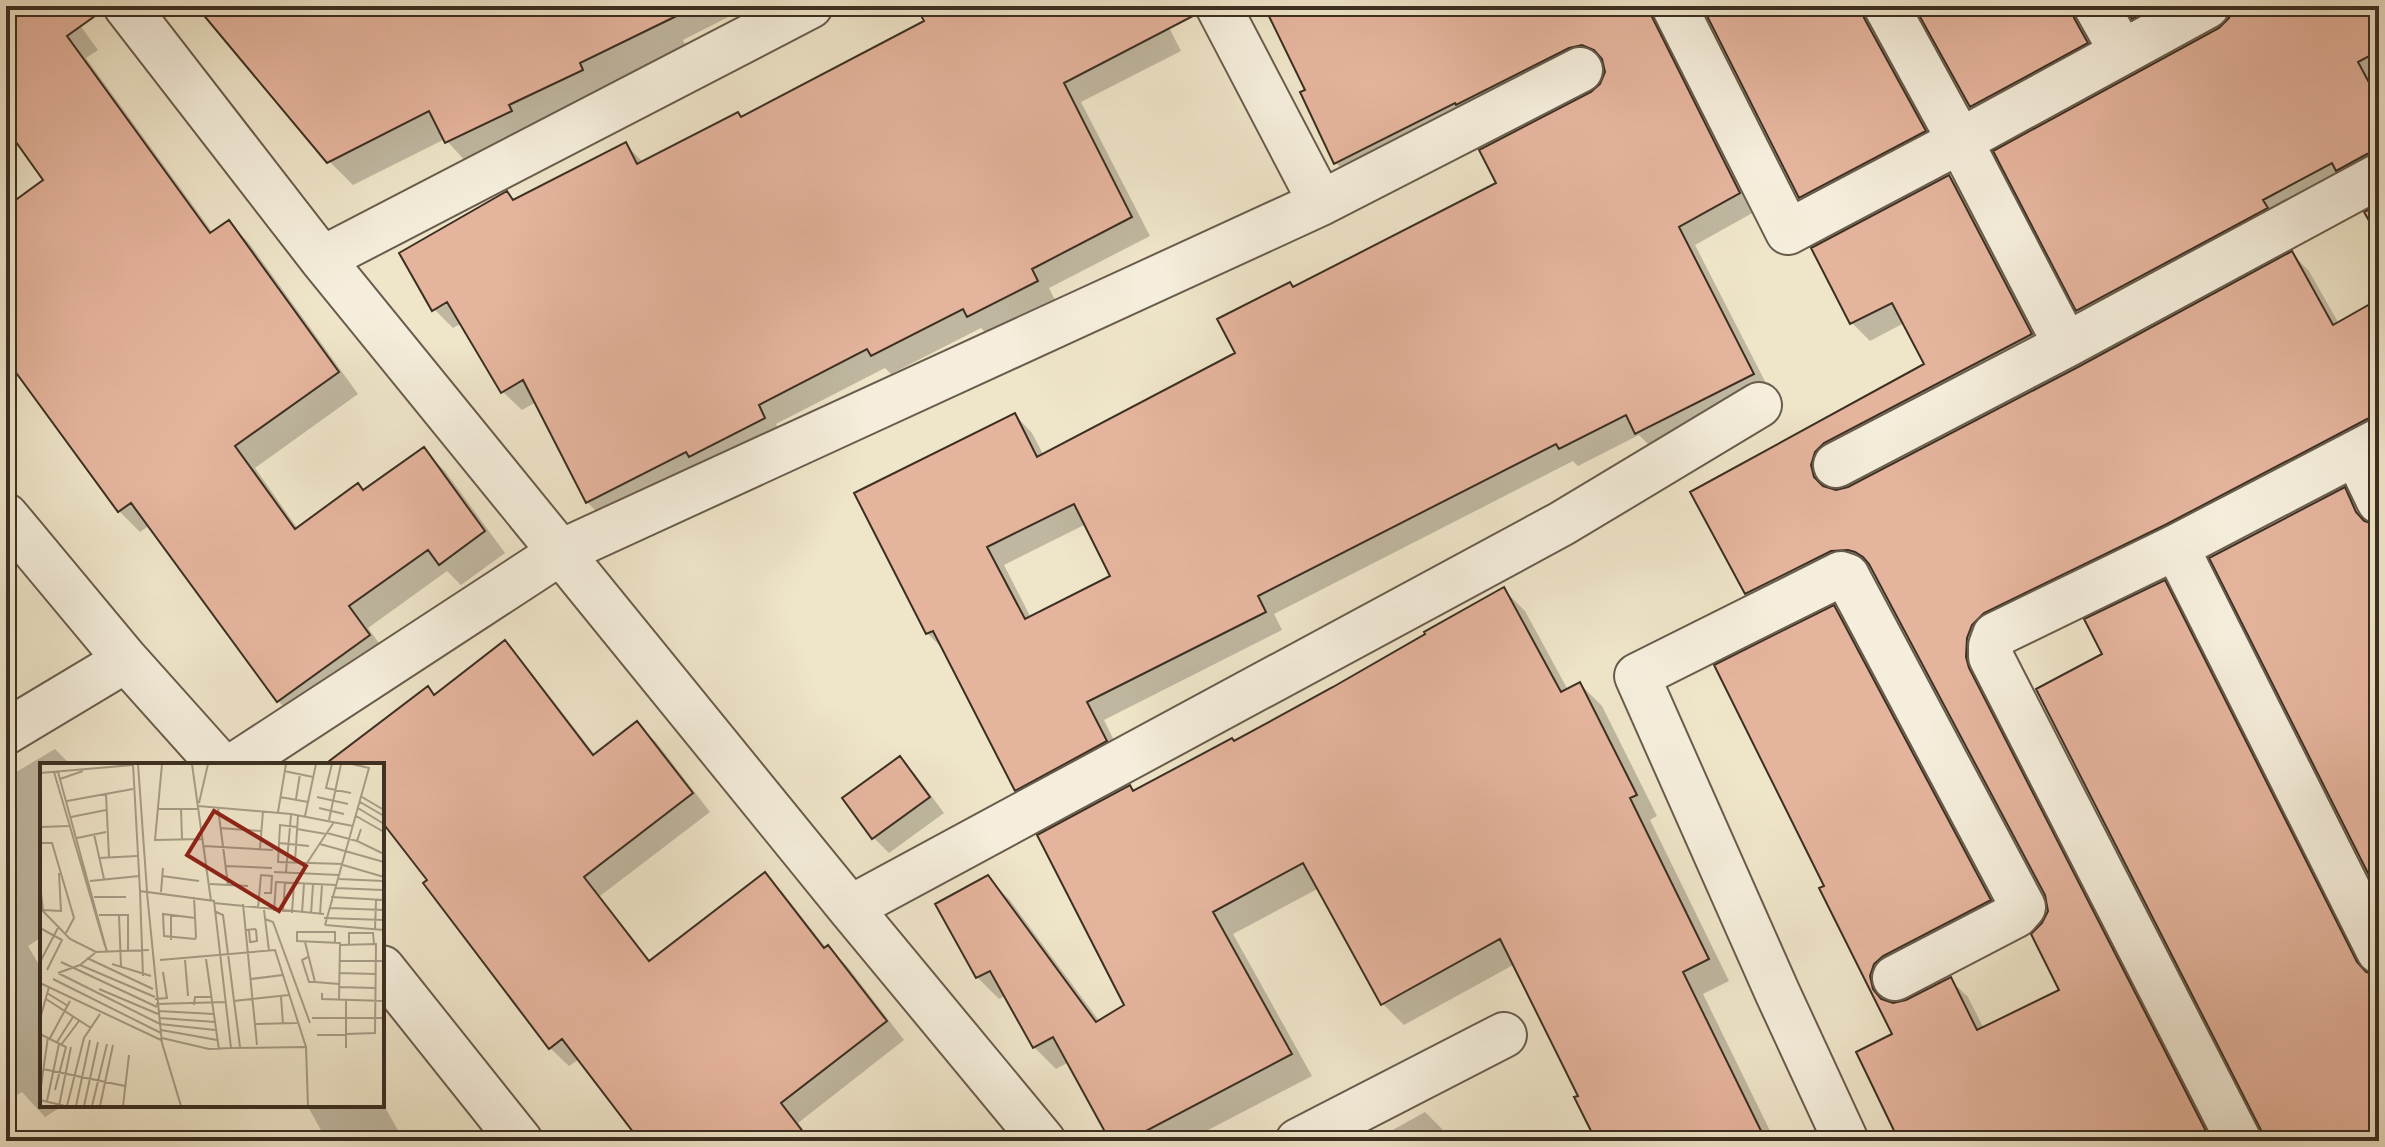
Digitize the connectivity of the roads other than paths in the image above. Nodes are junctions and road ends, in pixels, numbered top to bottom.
1 (126, 6) edge
2 (810, 6) edge
3 (1218, 6) edge
4 (1674, 6) edge
5 (1886, 6) edge
6 (2096, 6) edge
7 (2207, 6) edge
8 (2122, 52) junction
9 (1580, 70) dead end
10 (1960, 141) junction
11 (2379, 176) edge
12 (1321, 203) junction
13 (322, 259) junction
14 (2066, 345) junction
15 (1759, 405) dead end
16 (2367, 447) edge
17 (1836, 465) dead end
18 (2379, 501) edge
19 (6, 516) edge
20 (2176, 547) junction
21 (561, 552) junction
22 (126, 660) junction
23 (6, 732) edge
24 (218, 763) edge
25 (238, 763) edge
26 (850, 908) junction
27 (2379, 951) edge
28 (384, 971) edge
29 (1895, 978) dead end
30 (1504, 1035) dead end
31 (520, 1141) edge
32 (1043, 1141) edge
33 (1298, 1141) edge
34 (1846, 1141) edge
35 (2239, 1141) edge

1 - 13 street
2 - 13 street
3 - 12 street
4 - 10 street
5 - 10 street
6 - 8 street
7 - 8 street
8 - 10 street
9 - 12 street
10 - 14 street
11 - 14 street
12 - 21 street
13 - 21 street
14 - 17 street
15 - 26 street
16 - 18 street
16 - 20 street
19 - 22 street
20 - 27 street
20 - 35 street
21 - 25 street
21 - 26 street
22 - 23 street
22 - 24 street
26 - 32 street
28 - 31 street
29 - 34 street
30 - 33 street

